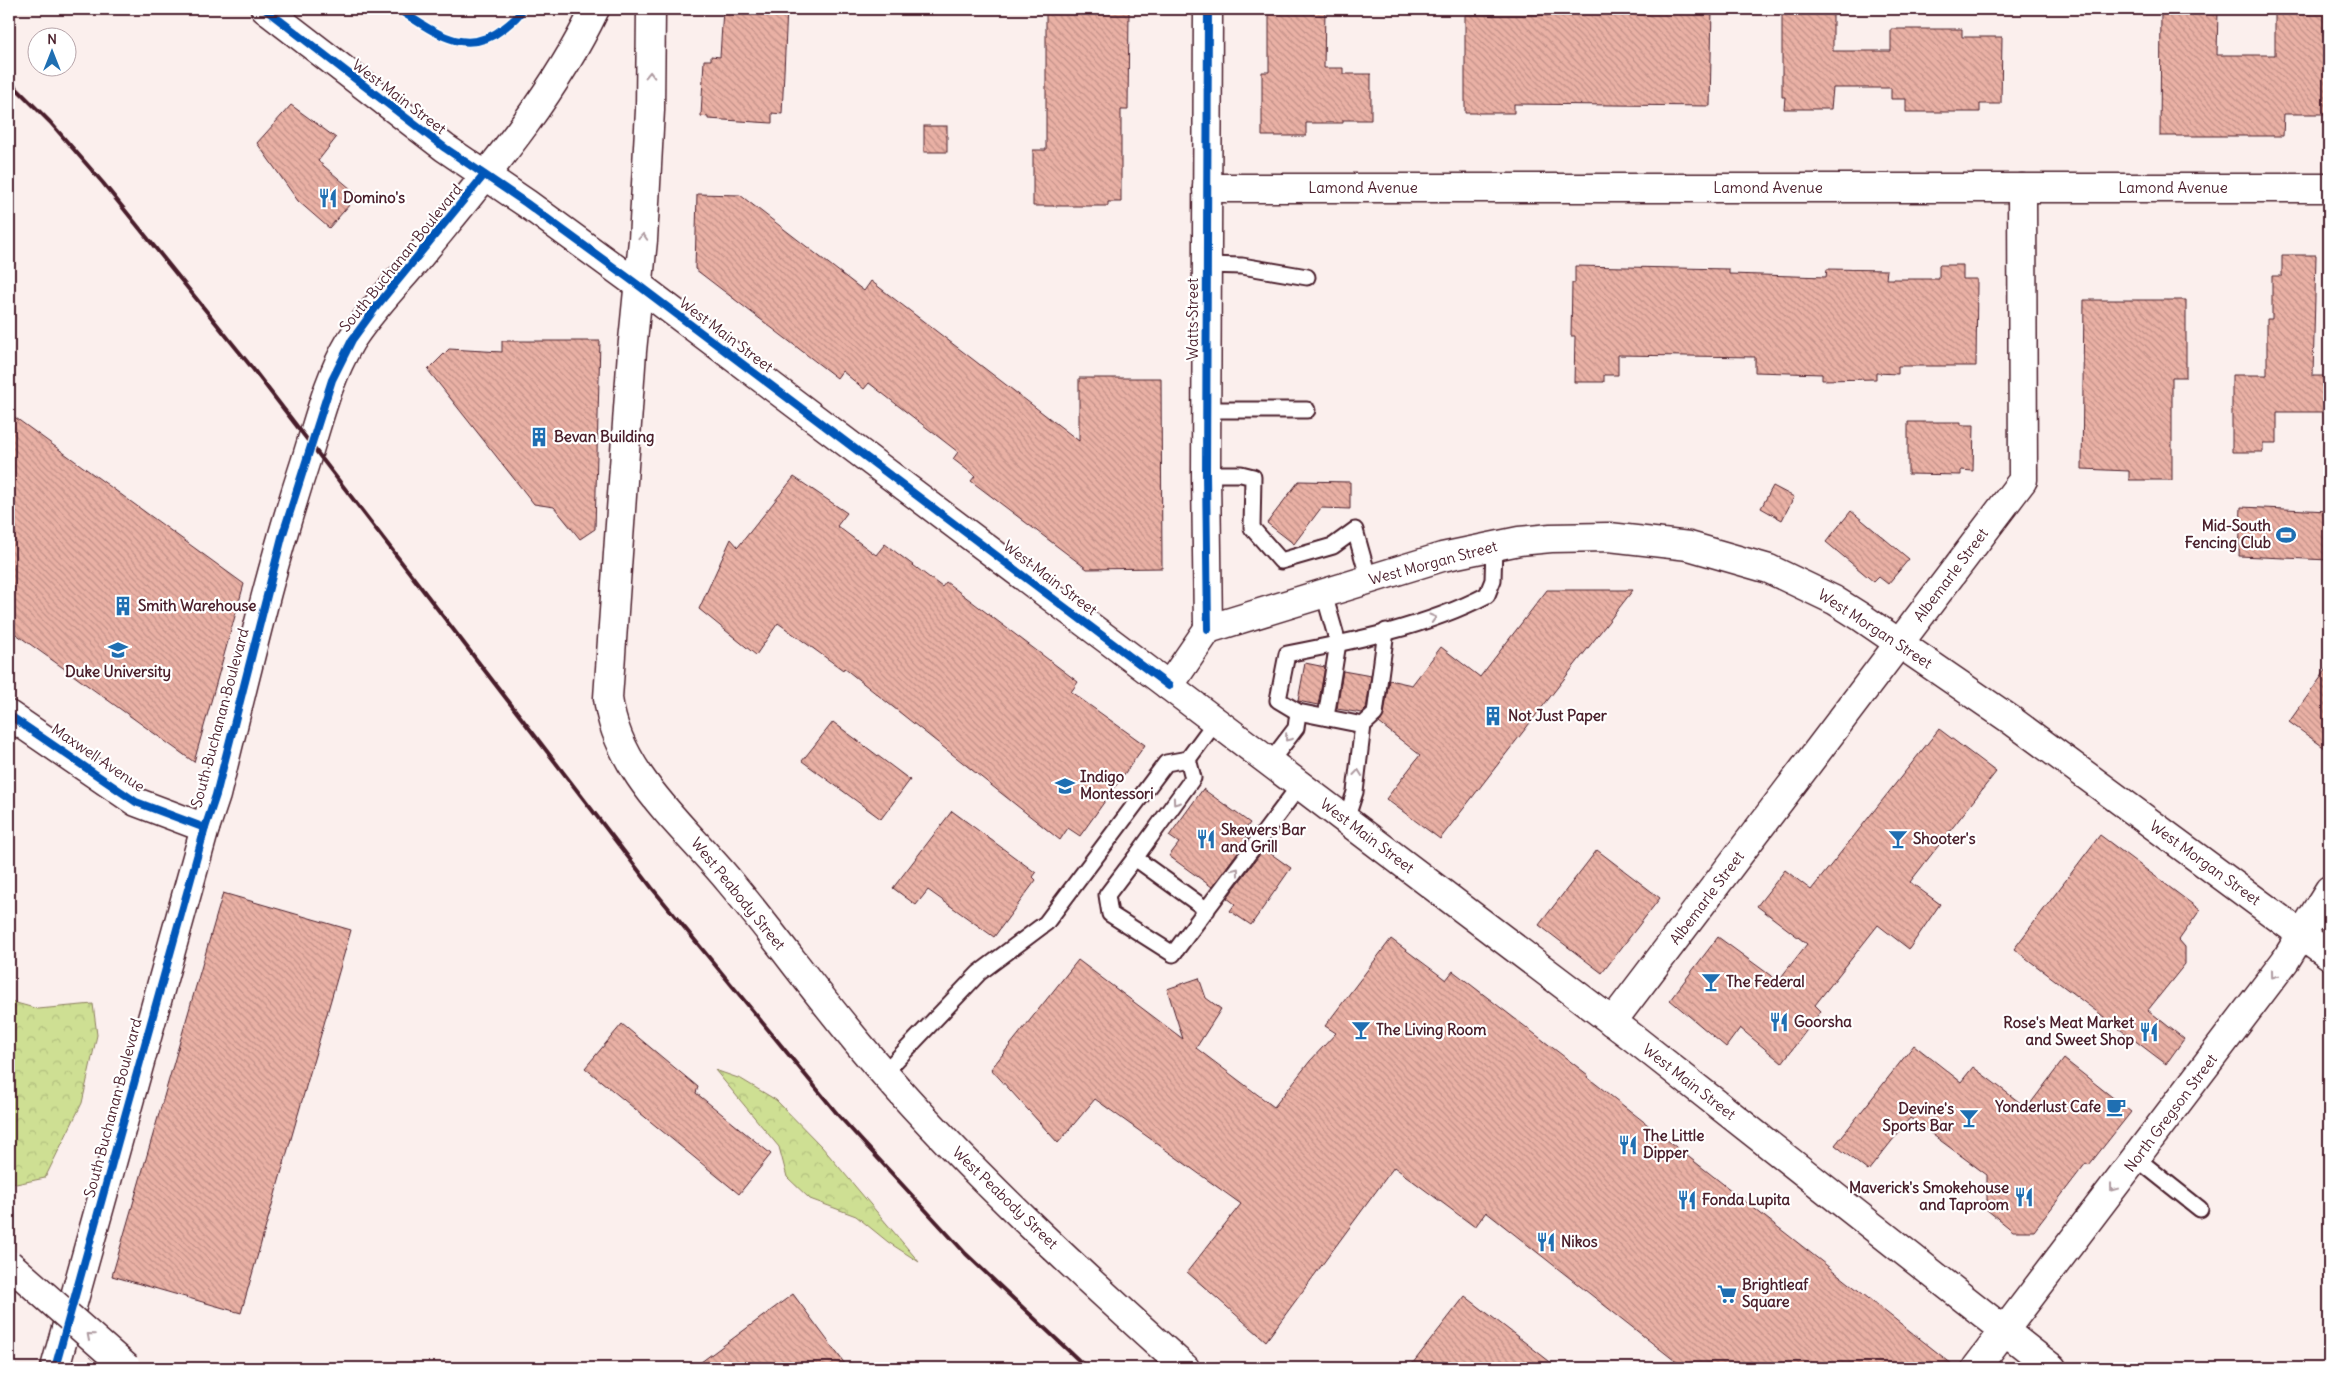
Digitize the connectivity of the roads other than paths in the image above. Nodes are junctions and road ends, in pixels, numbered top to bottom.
1 (265, 9) edge
2 (595, 9) edge
3 (651, 9) edge
4 (1208, 9) edge
5 (484, 176) junction
6 (1207, 188) junction
7 (2022, 188) junction
8 (2329, 188) edge
9 (1207, 264) junction
10 (1307, 277) dead end
11 (638, 285) junction
12 (1206, 410) junction
13 (1307, 410) dead end
14 (1206, 474) junction
15 (1494, 546) junction
16 (1369, 580) junction
17 (1324, 594) junction
18 (1208, 628) junction
19 (1386, 631) junction
20 (1338, 643) junction
21 (1901, 643) junction
22 (1169, 686) junction
23 (1298, 712) junction
24 (9, 715) edge
25 (1326, 717) junction
26 (1216, 721) junction
27 (1363, 725) junction
28 (1188, 759) junction
29 (1270, 762) junction
30 (1300, 785) junction
31 (1346, 820) junction
32 (205, 828) junction
33 (1135, 858) junction
34 (2329, 890) edge
35 (1206, 910) junction
36 (2302, 935) junction
37 (2329, 955) edge
38 (1612, 1022) junction
39 (884, 1073) junction
40 (2136, 1158) junction
41 (2200, 1209) dead end
42 (9, 1264) edge
43 (2005, 1330) junction
44 (55, 1368) edge
45 (127, 1368) edge
46 (1185, 1368) edge
47 (1976, 1368) edge
48 (2052, 1368) edge

1 - 5 main road, West Main Street
2 - 5 main road, South Buchanan Boulevard
11 -> 3 main road, West Peabody Street
4 - 6 main road, Watts Street
5 - 11 main road, West Main Street
5 - 32 main road, South Buchanan Boulevard
6 - 7 main road, Lamond Avenue
6 - 9 main road, Watts Street
7 - 8 main road, Lamond Avenue
7 - 21 main road, Albemarle Street
9 - 10 lane
9 - 12 main road, Watts Street
11 - 22 main road, West Main Street
11 - 39 main road, West Peabody Street
12 - 13 lane
12 - 14 main road, Watts Street
14 - 16 lane
14 - 18 main road, Watts Street
15 - 16 main road, West Morgan Street
19 -> 15 lane
15 - 21 main road, West Morgan Street
16 - 17 main road, West Morgan Street
17 - 18 main road, West Morgan Street
17 - 20 lane
18 - 22 main road
19 - 20 lane
19 - 27 lane
20 - 23 lane
20 - 25 lane
21 - 36 main road, West Morgan Street
21 - 38 main road, Albemarle Street
22 - 26 main road, West Main Street
23 - 25 lane
23 -> 29 lane
24 - 32 main road, Maxwell Avenue
25 - 27 lane
26 - 28 lane
26 - 29 main road, West Main Street
31 -> 27 lane
28 -> 33 lane
28 - 39 lane
29 - 30 main road, West Main Street
30 - 31 main road, West Main Street
35 -> 30 lane
31 - 38 main road, West Main Street
32 - 44 main road, South Buchanan Boulevard
33 - 35 lane
33 - 35 lane
34 - 36 main road, North Gregson Street
36 - 37 main road, West Morgan Street
36 -> 40 main road, North Gregson Street
38 - 43 main road, West Main Street
39 - 46 main road, West Peabody Street
40 - 41 lane
40 -> 43 main road, North Gregson Street
45 -> 42 main road, bridge
43 - 47 main road, North Gregson Street
43 - 48 main road, West Main Street

